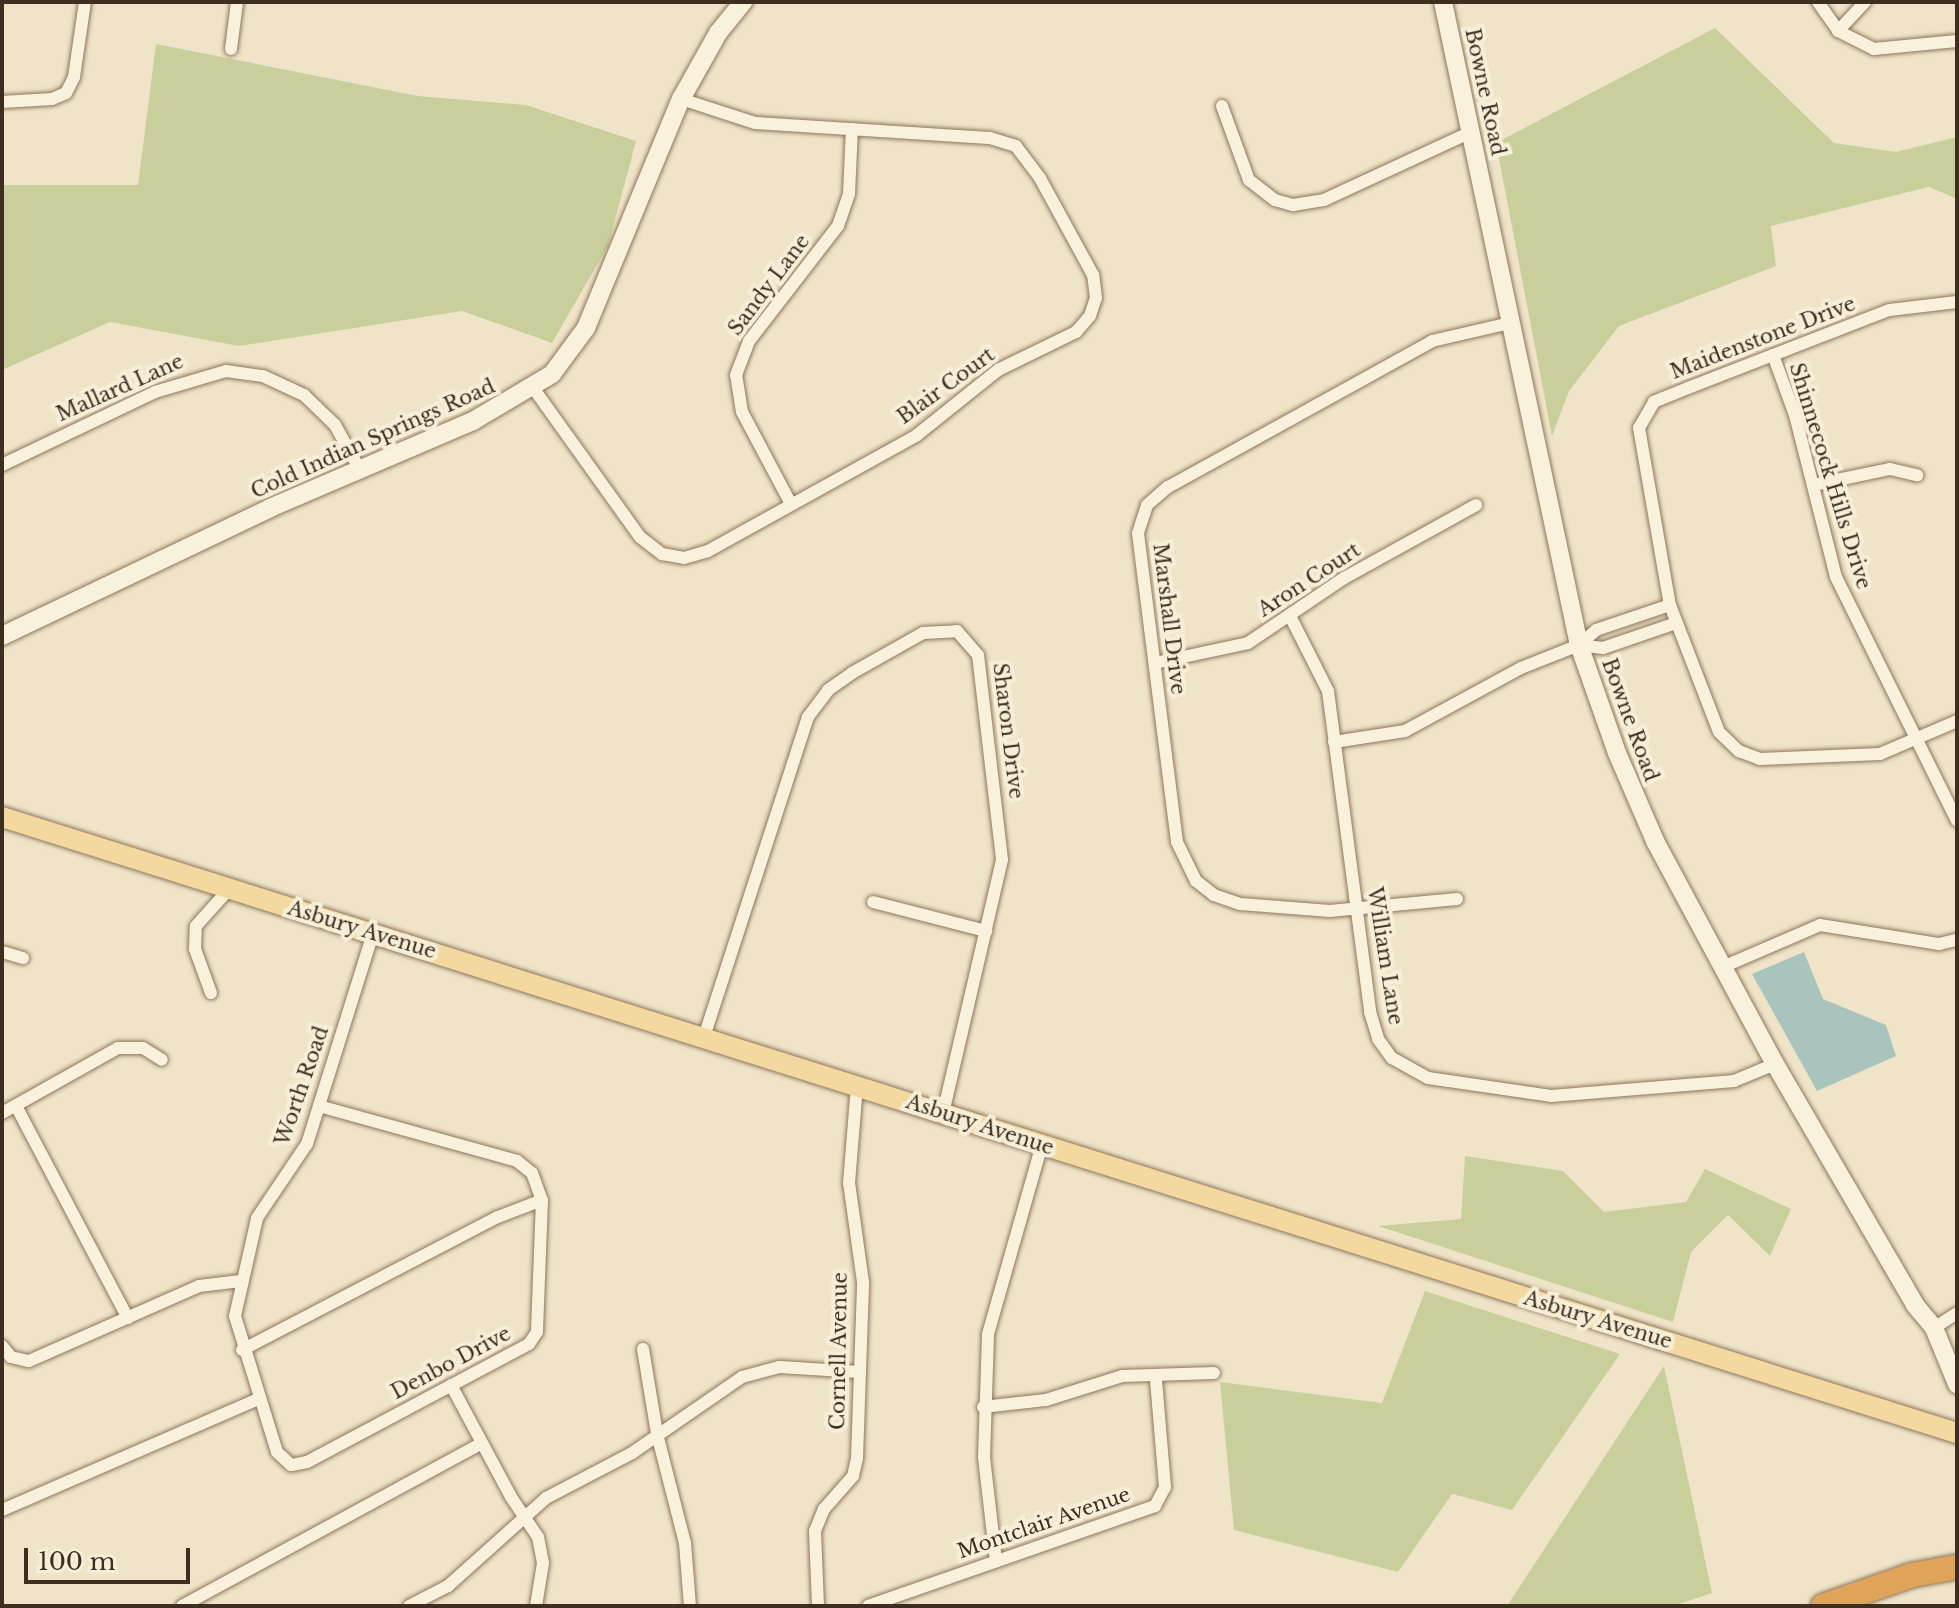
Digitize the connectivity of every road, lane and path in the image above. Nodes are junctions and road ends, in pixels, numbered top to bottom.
1 (85, 2) edge
2 (237, 2) edge
3 (743, 2) edge
4 (1443, 2) edge
5 (1818, 2) edge
6 (1865, 2) edge
7 (1838, 31) junction
8 (1957, 41) edge
9 (231, 49) dead end
10 (681, 99) junction
11 (2, 102) edge
12 (1222, 106) dead end
13 (852, 129) junction
14 (1471, 132) junction
15 (1957, 302) edge
16 (1510, 323) junction
17 (1773, 355) junction
18 (534, 389) junction
19 (2, 465) edge
20 (360, 470) junction
21 (1917, 475) dead end
22 (1813, 485) junction
23 (791, 504) junction
24 (1476, 505) dead end
25 (1670, 605) junction
26 (1290, 616) junction
27 (1676, 623) junction
28 (3, 634) edge
29 (1579, 645) junction
30 (1155, 663) junction
31 (1957, 721) edge
32 (1919, 736) junction
33 (1334, 742) junction
34 (2, 817) edge
35 (1957, 821) edge
36 (230, 888) junction
37 (1457, 899) dead end
38 (873, 902) dead end
39 (1356, 910) junction
40 (986, 931) junction
41 (373, 934) junction
42 (1957, 940) edge
43 (2, 952) edge
44 (23, 958) dead end
45 (1725, 966) junction
46 (211, 993) dead end
47 (704, 1037) junction
48 (162, 1060) dead end
49 (1775, 1064) junction
50 (857, 1086) junction
51 (16, 1106) junction
52 (319, 1106) junction
53 (2, 1113) edge
54 (943, 1113) junction
55 (1042, 1145) junction
56 (542, 1200) junction
57 (241, 1281) junction
58 (1957, 1313) edge
59 (128, 1318) junction
60 (1934, 1328) junction
61 (2, 1346) edge
62 (643, 1349) dead end
63 (242, 1350) junction
64 (859, 1372) junction
65 (1214, 1373) dead end
66 (1156, 1379) junction
67 (1957, 1384) edge
68 (451, 1385) junction
69 (258, 1399) junction
70 (983, 1407) junction
71 (1957, 1433) edge
72 (657, 1434) junction
73 (482, 1443) junction
74 (291, 1465) joint
75 (2, 1510) edge
76 (523, 1517) junction
77 (996, 1561) junction
78 (1957, 1567) edge
79 (182, 1606) edge
80 (409, 1606) edge
81 (536, 1606) edge
82 (690, 1606) edge
83 (818, 1606) edge
84 (868, 1606) edge
85 (1823, 1606) edge

1 - 11 street
2 - 9 street
3 - 10 street, Cold Indian Springs Road
4 - 14 street, Bowne Road
5 - 7 street
6 - 7 street
7 - 8 street
10 - 13 street, Blair Court
10 - 18 street, Cold Indian Springs Road
12 - 14 street
13 - 23 street, Sandy Lane
13 - 23 street, Blair Court
14 - 16 street, Bowne Road
15 - 17 street, Maidenstone Drive
16 - 29 street, Bowne Road
16 - 30 street, Marshall Drive
17 - 22 street, Shinnecock Hills Drive
17 - 25 street, Maidenstone Drive
18 - 20 street, Cold Indian Springs Road
18 - 23 street, Blair Court
19 - 20 street, Mallard Lane
20 - 28 street, Cold Indian Springs Road
21 - 22 street
22 - 32 street, Shinnecock Hills Drive
24 - 26 street, Aron Court
25 - 27 street, Maidenstone Drive
25 - 29 street
26 - 30 street, Aron Court
26 - 33 street, William Lane
27 - 29 street
27 - 32 street, Maidenstone Drive
29 - 33 street
29 - 45 street, Bowne Road
30 - 39 street, Marshall Drive
31 - 32 street, Maidenstone Drive
32 - 35 street, Shinnecock Hills Drive
33 - 39 street, William Lane
34 - 36 main road, Asbury Avenue
36 - 41 main road, Asbury Avenue
36 - 46 street
37 - 39 street, Marshall Drive
38 - 40 street
39 - 49 street, William Lane
40 - 47 street, Sharon Drive
40 - 54 street, Sharon Drive
41 - 47 main road, Asbury Avenue
41 - 52 street, Worth Road
42 - 45 street
43 - 44 street
45 - 49 street, Bowne Road
47 - 50 main road, Asbury Avenue
48 - 51 street
49 - 60 street, Bowne Road
50 - 54 main road, Asbury Avenue
50 - 64 street, Cornell Avenue
51 - 53 street
51 - 59 street
52 - 56 street
52 - 57 street, Worth Road
54 - 55 main road, Asbury Avenue
55 - 70 street
55 - 71 main road, Asbury Avenue
56 - 63 street
56 - 68 street, Denbo Drive
57 - 59 street
57 - 63 street, Worth Road
58 - 60 street
59 - 61 street
60 - 67 street, Bowne Road
62 - 72 street
63 - 69 street, Worth Road
64 - 72 street
64 - 83 street, Cornell Avenue
65 - 66 street
66 - 70 street
66 - 77 street, Montclair Avenue
68 - 73 street
68 - 74 street, Denbo Drive
69 - 74 street, Worth Road
69 - 75 street
70 - 77 street
72 - 76 street
72 - 82 street
73 - 76 street
73 - 79 street
76 - 80 street
76 - 81 street
77 - 84 street, Montclair Avenue
78 - 85 highway

